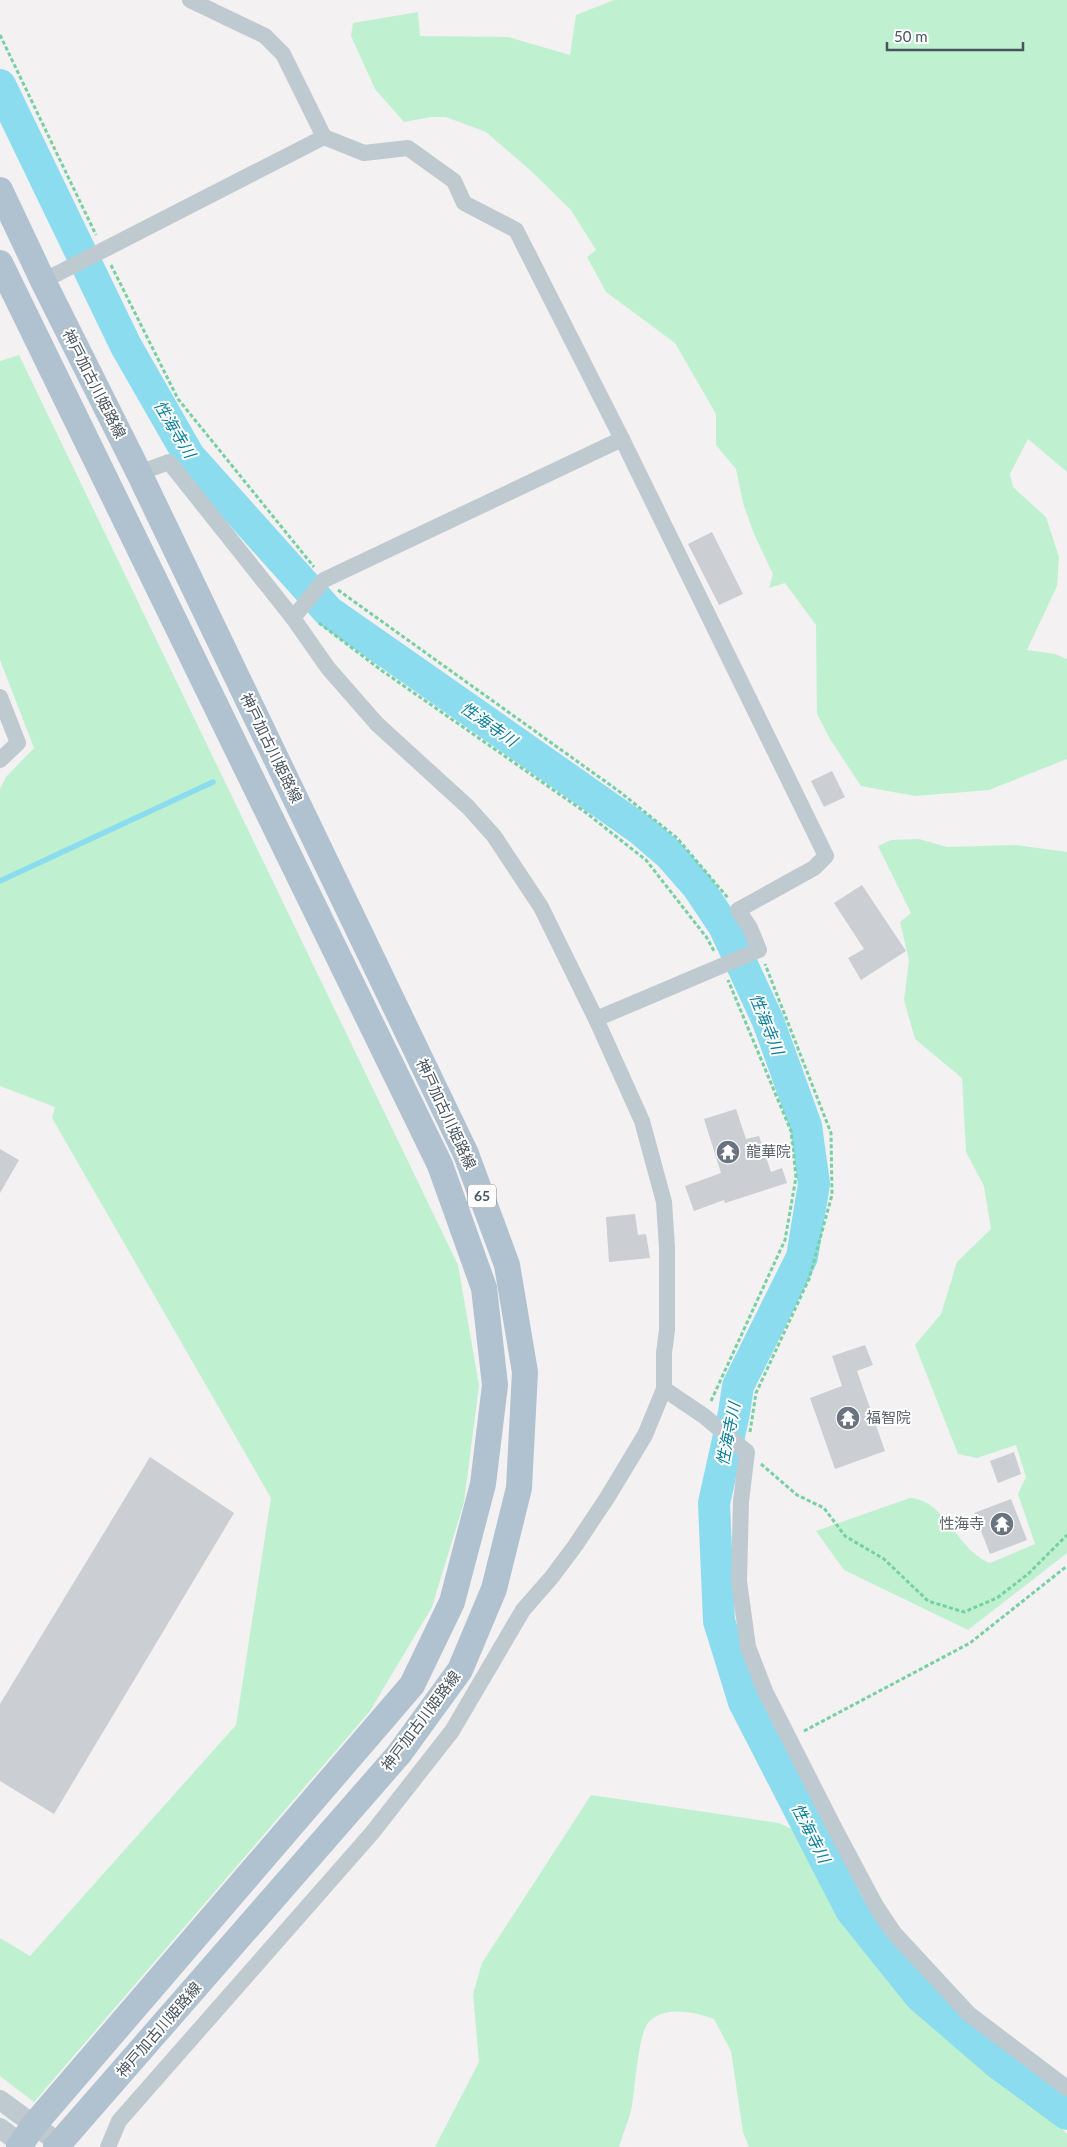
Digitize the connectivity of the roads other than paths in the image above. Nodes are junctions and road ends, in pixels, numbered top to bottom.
1 (190, 0) edge
2 (324, 137) junction
3 (0, 190) edge
4 (0, 263) edge
5 (49, 278) junction
6 (622, 439) junction
7 (139, 473) junction
8 (296, 614) junction
9 (0, 697) edge
10 (0, 760) edge
11 (596, 1019) junction
12 (664, 1389) junction
13 (1067, 2088) edge
14 (0, 2100) edge
15 (0, 2128) edge
16 (24, 2141) edge
17 (60, 2146) edge
18 (108, 2147) edge

1 - 2 street
2 - 5 street
2 - 6 street
3 - 5 main road, 神戸加古川姫路線 / 65
4 - 16 main road, 神戸加古川姫路線 / 65
5 - 7 main road, 神戸加古川姫路線 / 65
6 - 8 street
6 - 11 street
7 - 8 street
7 - 17 main road, 神戸加古川姫路線 / 65
8 - 11 street
9 - 10 street
11 - 12 street
12 - 13 street
12 - 18 street
14 - 16 street
15 - 16 street
16 - 17 street

